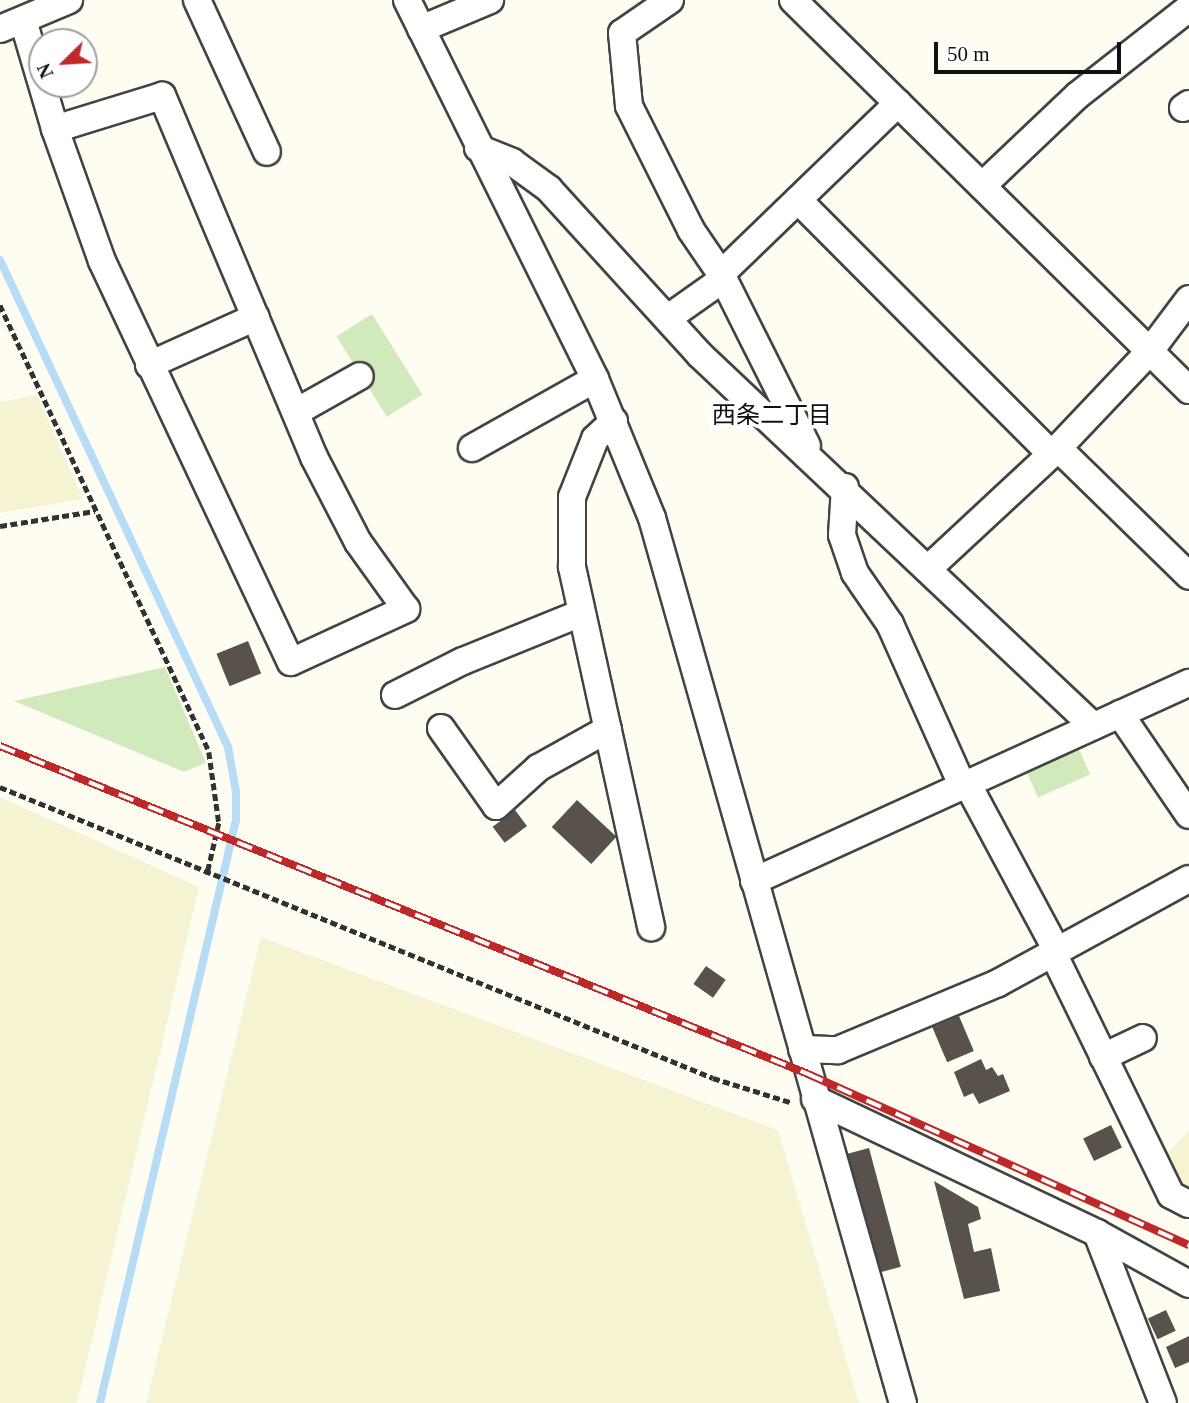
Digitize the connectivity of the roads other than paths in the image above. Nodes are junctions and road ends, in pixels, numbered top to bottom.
1 (69, 0) edge
2 (197, 0) edge
3 (407, 0) edge
4 (490, 0) edge
5 (670, 0) edge
6 (793, 0) edge
7 (1189, 8) edge
8 (12, 24) edge
9 (421, 29) junction
10 (898, 103) junction
11 (55, 129) junction
12 (478, 148) junction
13 (267, 152) dead end
14 (982, 186) junction
15 (798, 200) junction
16 (722, 276) junction
17 (1189, 299) edge
18 (256, 317) junction
19 (668, 318) junction
20 (1150, 351) junction
21 (149, 365) junction
22 (360, 376) dead end
23 (595, 379) junction
24 (1189, 390) edge
25 (296, 412) junction
26 (614, 421) junction
27 (472, 448) dead end
28 (1055, 451) junction
29 (810, 455) junction
30 (845, 487) junction
31 (930, 567) junction
32 (1189, 576) edge
33 (581, 613) junction
34 (1189, 683) edge
35 (395, 695) dead end
36 (1120, 714) junction
37 (1093, 726) junction
38 (441, 728) dead end
39 (608, 729) junction
40 (965, 786) junction
41 (1189, 815) edge
42 (1189, 879) edge
43 (754, 881) junction
44 (651, 927) dead end
45 (1054, 950) junction
46 (1143, 1038) dead end
47 (802, 1049) junction
48 (1103, 1056) junction
49 (817, 1104) junction
50 (1189, 1204) edge
51 (1097, 1233) junction
52 (1189, 1284) edge
53 (903, 1403) edge
54 (1163, 1403) edge

1 - 8 street
2 - 13 street
3 - 9 street
4 - 9 street
5 - 16 street
6 - 10 street
7 - 14 street
8 - 11 street
9 - 12 street
10 - 14 street
10 - 15 street
11 - 18 street
11 - 21 street
12 - 19 street
12 - 23 street
14 - 20 street
15 - 16 street
15 - 28 street
16 - 19 street
16 - 29 street
17 - 20 street
18 - 21 street
18 - 25 street
19 - 29 street
20 - 24 street
20 - 28 street
21 - 25 street
22 - 25 street
23 - 26 street
23 - 27 street
26 - 33 street
26 - 43 street
28 - 31 street
28 - 32 street
29 - 30 street
30 - 31 street
30 - 40 street
31 - 37 street
33 - 35 street
33 - 39 street
34 - 36 street
36 - 37 street
36 - 41 street
37 - 40 street
38 - 39 street
39 - 44 street
40 - 43 street
40 - 45 street
42 - 45 street
43 - 47 street
45 - 47 street
45 - 48 street
46 - 48 street
47 - 49 street
48 - 50 street
49 - 51 street
49 - 53 street
51 - 52 street
51 - 54 street

